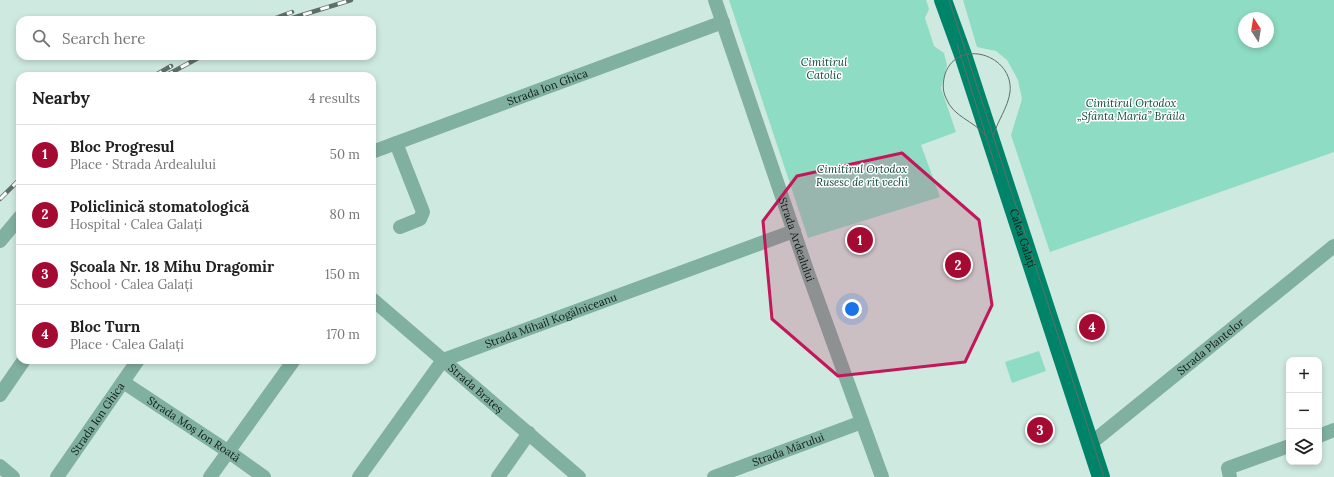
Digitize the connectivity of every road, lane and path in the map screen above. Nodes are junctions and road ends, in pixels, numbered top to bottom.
1 (715, 0) edge
2 (943, 0) edge
3 (723, 22) junction
4 (396, 143) junction
5 (376, 150) edge
6 (16, 224) edge
7 (400, 227) dead end
8 (794, 231) junction
9 (0, 242) edge
10 (1333, 250) edge
11 (376, 303) edge
12 (443, 360) junction
13 (21, 364) edge
14 (135, 364) edge
15 (291, 364) edge
16 (123, 382) junction
17 (0, 396) edge
18 (862, 422) junction
19 (1334, 430) edge
20 (529, 432) junction
21 (1322, 435) edge
22 (1090, 444) junction
23 (1286, 447) edge
24 (229, 452) junction
25 (0, 466) edge
26 (1097, 476) edge
27 (13, 477) edge
28 (57, 477) edge
29 (210, 477) edge
30 (264, 477) edge
31 (359, 477) edge
32 (498, 477) edge
33 (579, 477) edge
34 (714, 477) edge
35 (882, 477) edge
36 (1230, 477) edge

1 - 3 street, Strada Ardealului
2 - 22 main road, Calea Galați
3 - 4 street, Strada Ion Ghica
3 - 8 street, Strada Ardealului
4 - 5 street, Strada Ion Ghica
4 - 7 street
6 - 9 street
8 - 12 street, Strada Mihail Kogălniceanu
8 - 18 street, Strada Ardealului
10 - 22 street, Strada Plantelor
11 - 12 street, Strada Brateș
12 - 20 street, Strada Brateș
12 - 31 street
13 - 17 street
14 - 16 street, Strada Ion Ghica
15 - 24 street
16 - 24 street, Strada Moș Ion Roată
16 - 28 street, Strada Ion Ghica
18 - 34 street, Strada Mărului
18 - 35 street, Strada Ardealului
19 - 21 street
20 - 32 street
20 - 33 street, Strada Brateș
22 - 26 main road, Calea Galați
23 - 36 street
24 - 29 street
24 - 30 street, Strada Moș Ion Roată
25 - 27 street

